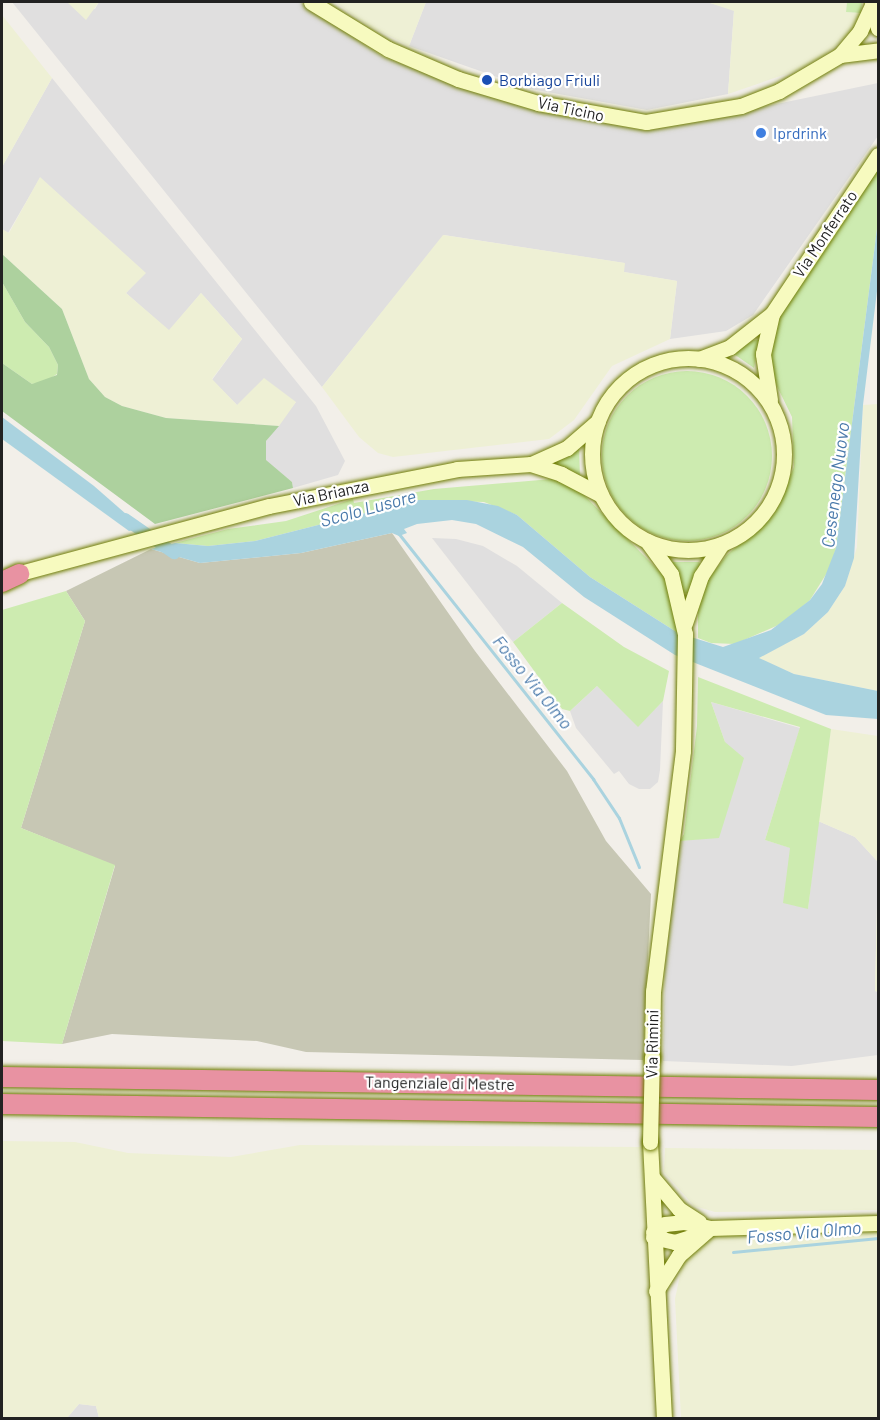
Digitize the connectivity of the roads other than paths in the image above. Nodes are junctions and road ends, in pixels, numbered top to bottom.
1 (311, 2) edge
2 (873, 3) edge
3 (879, 28) edge
4 (879, 50) edge
5 (840, 55) junction
6 (879, 155) edge
7 (772, 314) junction
8 (699, 359) junction
9 (771, 406) junction
10 (598, 421) junction
11 (531, 464) junction
12 (601, 495) junction
13 (647, 541) junction
14 (722, 544) junction
15 (7, 578) edge
16 (685, 629) junction
17 (2, 1066) edge
18 (2, 1077) edge
19 (92, 1078) junction
20 (879, 1090) edge
21 (2, 1104) edge
22 (879, 1117) edge
23 (652, 1177) junction
24 (879, 1223) edge
25 (710, 1228) junction
26 (653, 1235) junction
27 (657, 1291) junction
28 (664, 1419) edge

1 - 5 main road, Via Ticino
2 - 3 main road
2 - 5 main road, Via Ticino
4 - 5 main road, Via Ticino
6 - 7 main road, Via Monferrato
7 - 8 main road, Via Monferrato
7 - 9 main road, Via Monferrato
8 - 9 main road
8 - 10 main road
9 - 14 main road
10 - 11 main road, Via Brianza
10 - 12 main road
11 - 12 main road, Via Brianza
11 - 15 main road, Via Brianza
12 - 13 main road
13 - 14 main road
13 - 16 main road
14 - 16 main road
16 - 23 main road, Via Rimini, bridge
17 - 19 highway
18 - 19 highway, Tangenziale di Mestre
19 - 20 highway, Tangenziale di Mestre
21 - 22 highway, Tangenziale di Mestre
23 - 25 main road
23 - 26 main road, Via Rimini
24 - 25 main road
25 - 26 main road
25 - 27 main road
26 - 27 main road, Via Rimini
27 - 28 main road, Via Rimini

